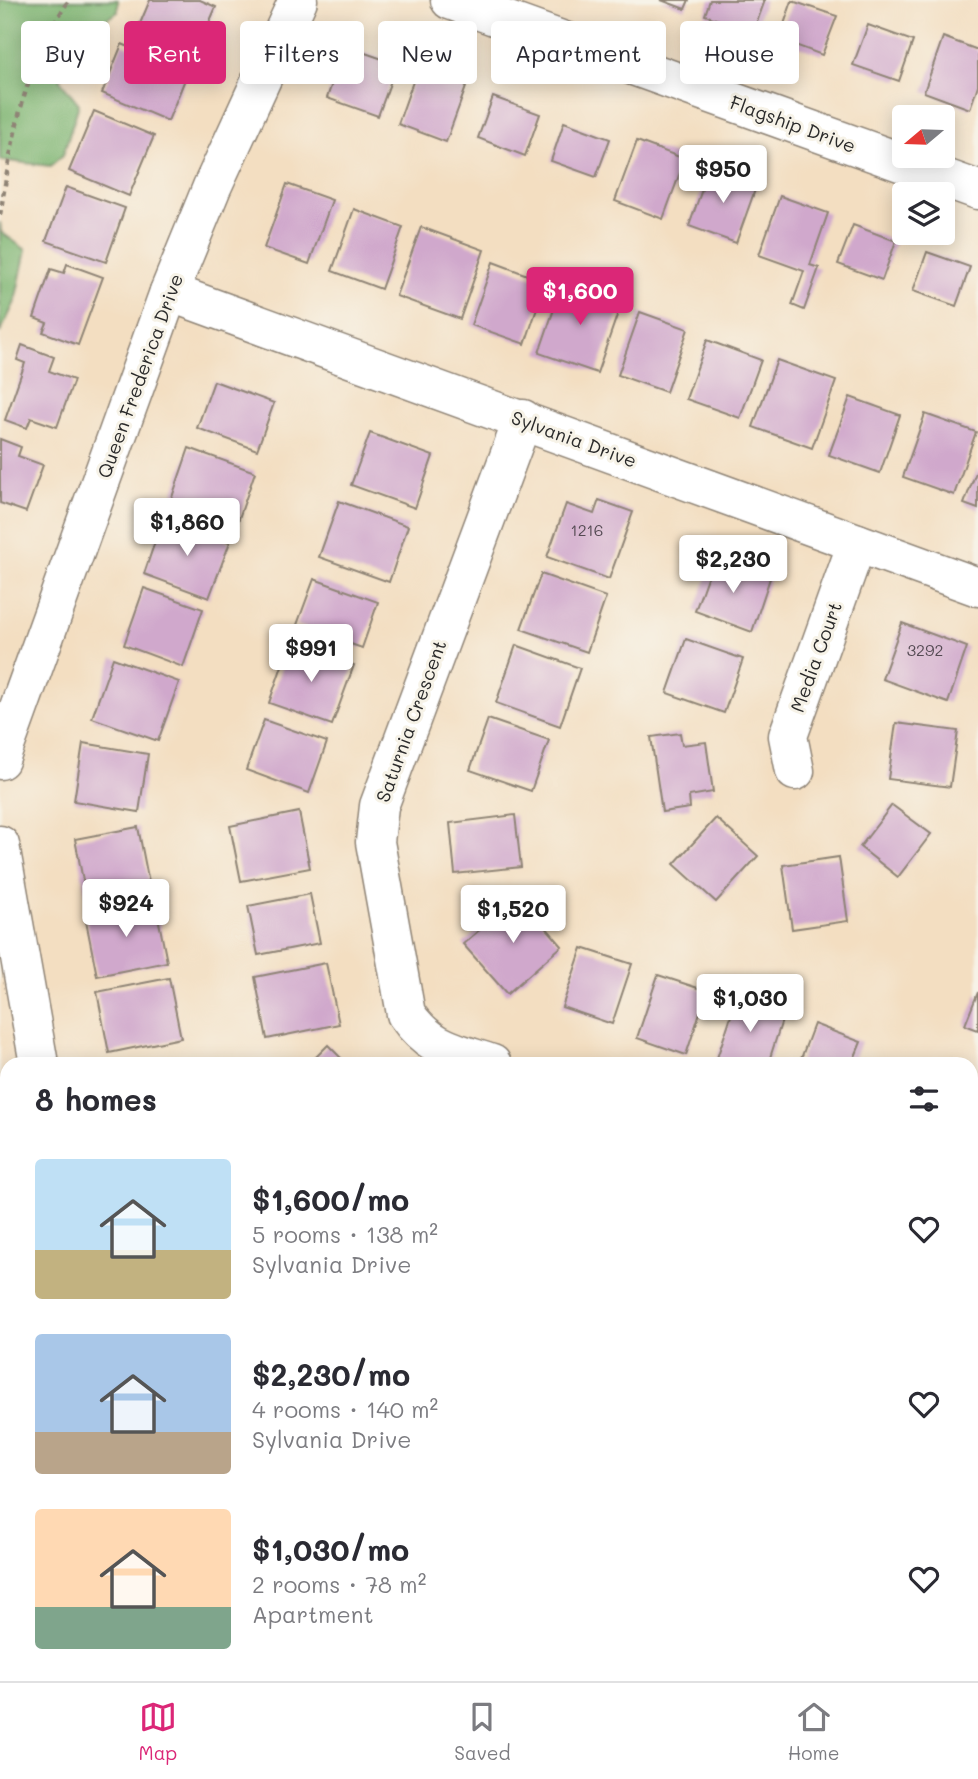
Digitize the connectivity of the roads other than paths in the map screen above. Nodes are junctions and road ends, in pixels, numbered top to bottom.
1 (298, 0) edge
2 (450, 0) edge
3 (978, 190) edge
4 (169, 292) junction
5 (523, 419) junction
6 (857, 544) junction
7 (978, 587) edge
8 (0, 760) edge
9 (795, 771) dead end
10 (0, 845) edge
11 (38, 1057) edge
12 (472, 1057) edge

1 - 4 street, Queen Frederica Drive
2 - 3 street, Flagship Drive
4 - 5 street, Sylvania Drive
4 - 8 street, Queen Frederica Drive
5 - 6 street, Sylvania Drive
5 - 12 street, Saturnia Crescent
6 - 7 street, Sylvania Drive
6 - 9 street, Media Court
10 - 11 street

